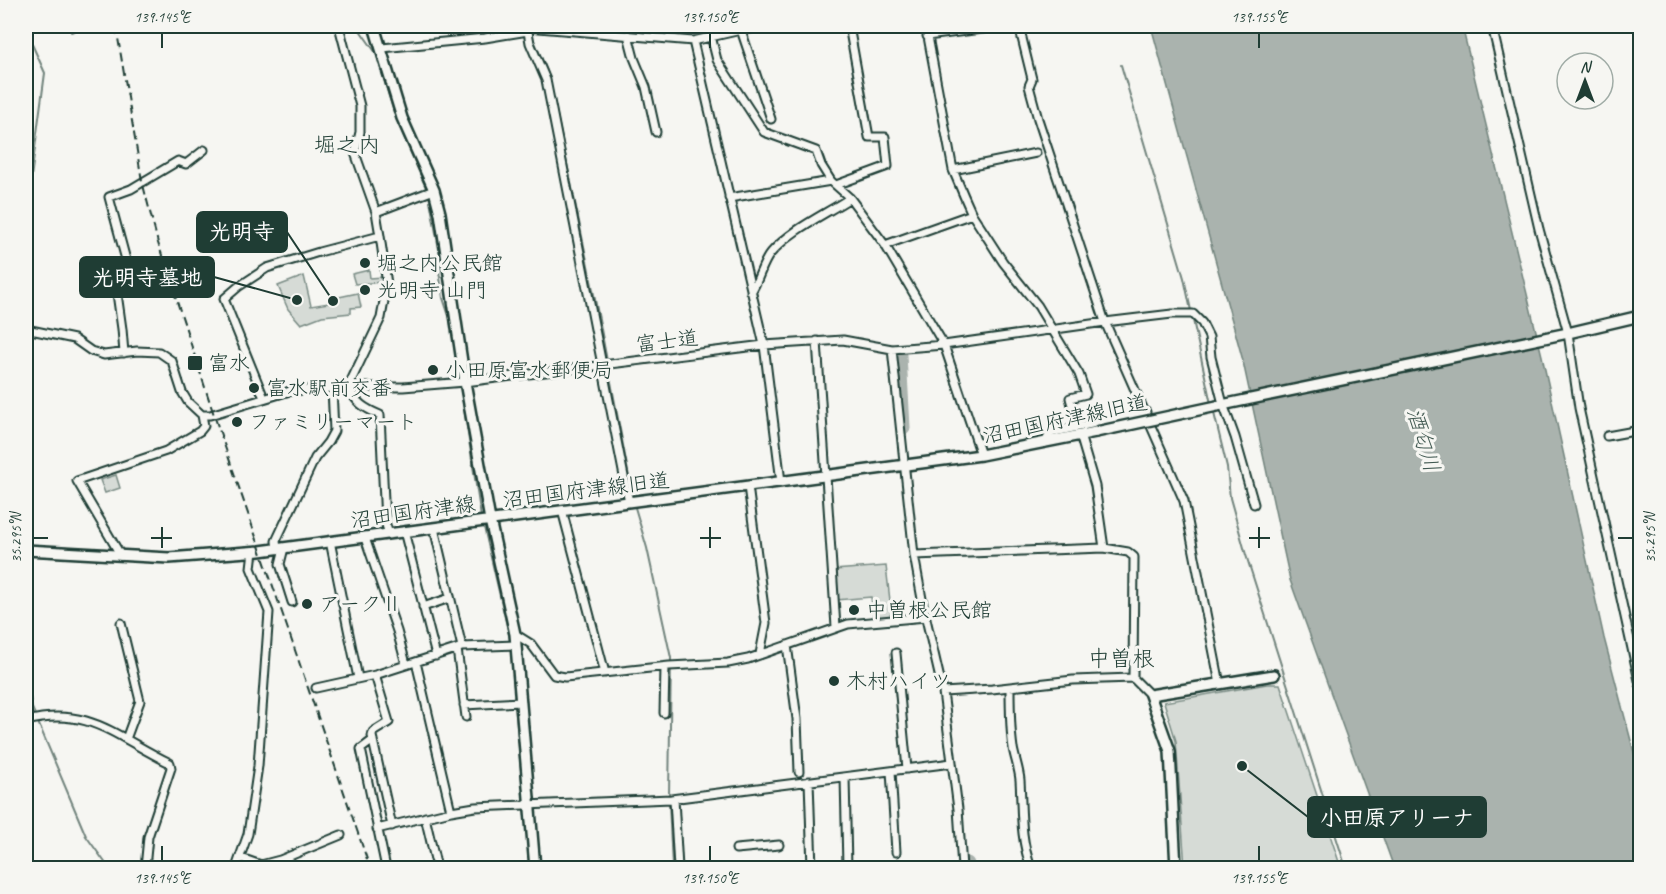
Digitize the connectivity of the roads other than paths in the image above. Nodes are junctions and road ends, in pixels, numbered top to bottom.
1 (339, 26) edge
2 (374, 26) edge
3 (773, 26) edge
4 (849, 26) edge
5 (926, 26) edge
6 (1005, 26) edge
7 (1019, 26) edge
8 (1492, 26) edge
9 (527, 28) edge
10 (619, 29) edge
11 (741, 30) junction
12 (628, 34) junction
13 (711, 36) junction
14 (927, 36) junction
15 (693, 41) junction
16 (382, 48) junction
17 (771, 119) dead end
18 (656, 132) dead end
19 (204, 150) dead end
20 (1036, 153) dead end
21 (953, 170) junction
22 (834, 183) junction
23 (433, 190) junction
24 (729, 198) junction
25 (850, 198) junction
26 (376, 212) junction
27 (972, 214) junction
28 (380, 236) junction
29 (885, 244) junction
30 (751, 291) junction
31 (1641, 316) edge
32 (1106, 322) junction
33 (26, 329) edge
34 (1051, 329) junction
35 (1568, 333) junction
36 (817, 341) junction
37 (764, 345) junction
38 (944, 345) junction
39 (892, 349) junction
40 (124, 353) junction
41 (606, 366) junction
42 (465, 382) junction
43 (348, 387) junction
44 (332, 388) junction
45 (264, 398) junction
46 (1220, 405) junction
47 (1146, 412) junction
48 (202, 415) junction
49 (1641, 430) edge
50 (1079, 431) junction
51 (1607, 436) dead end
52 (981, 455) junction
53 (904, 465) junction
54 (826, 475) junction
55 (781, 482) junction
56 (748, 486) junction
57 (634, 502) junction
58 (1254, 504) dead end
59 (562, 510) junction
60 (490, 520) junction
61 (434, 528) junction
62 (404, 531) junction
63 (389, 534) junction
64 (365, 538) junction
65 (330, 541) junction
66 (281, 548) junction
67 (1104, 548) junction
68 (26, 550) edge
69 (253, 551) junction
70 (914, 555) junction
71 (121, 556) junction
72 (450, 598) junction
73 (292, 602) dead end
74 (423, 607) junction
75 (926, 617) junction
76 (121, 623) dead end
77 (836, 627) junction
78 (515, 634) junction
79 (516, 645) junction
80 (787, 645) junction
81 (460, 648) junction
82 (896, 653) dead end
83 (760, 654) junction
84 (436, 656) junction
85 (416, 662) junction
86 (406, 664) junction
87 (669, 666) junction
88 (605, 674) junction
89 (375, 675) junction
90 (1274, 675) dead end
91 (358, 678) junction
92 (1133, 678) junction
93 (1220, 684) junction
94 (1641, 685) edge
95 (1010, 687) junction
96 (316, 688) dead end
97 (943, 692) junction
98 (1150, 695) junction
99 (521, 702) junction
100 (464, 705) junction
101 (664, 713) dead end
102 (466, 717) dead end
103 (28, 720) edge
104 (126, 739) junction
105 (373, 740) junction
106 (952, 763) junction
107 (907, 769) junction
108 (891, 771) junction
109 (799, 772) dead end
110 (845, 777) junction
111 (809, 781) junction
112 (670, 799) junction
113 (530, 804) junction
114 (450, 811) junction
115 (425, 818) junction
116 (392, 825) junction
117 (377, 829) junction
118 (341, 835) dead end
119 (780, 845) dead end
120 (736, 849) dead end
121 (896, 852) dead end
122 (241, 858) junction
123 (146, 868) edge
124 (236, 868) edge
125 (386, 868) edge
126 (437, 868) edge
127 (535, 868) edge
128 (678, 868) edge
129 (812, 868) edge
130 (848, 868) edge
131 (962, 868) edge
132 (1031, 868) edge
133 (1176, 868) edge

1 - 26 street
2 - 16 street
3 - 11 street
4 - 22 street
5 - 14 street
6 - 14 street
7 - 32 street
8 - 35 street
9 - 10 street
9 - 16 street
9 - 41 street
10 - 12 street
11 - 13 street
11 - 17 street
12 - 15 street
12 - 18 street
13 - 15 street
13 - 22 street
14 - 21 street
15 - 24 street
16 - 23 street
19 - 40 street
20 - 21 street
21 - 27 street
22 - 24 street
22 - 25 street
23 - 26 street
23 - 42 street
24 - 30 street
25 - 29 street
25 - 30 street
26 - 28 street
27 - 29 street
27 - 34 street
28 - 43 street
28 - 45 street
29 - 38 street
30 - 37 street
31 - 35 street, 沼田国府津線旧道
32 - 34 street, 富士道
32 - 46 street, 富士道
32 - 47 street
33 - 40 street
34 - 38 street, 富士道
34 - 50 street
35 - 46 street, 沼田国府津線旧道
35 - 94 street
36 - 37 street, 富士道
36 - 39 street, 富士道
36 - 54 street
37 - 41 street, 富士道
37 - 55 street
38 - 39 street, 富士道
38 - 52 street
39 - 53 street
40 - 48 street
41 - 42 street, 富士道
41 - 57 street
42 - 43 street, 富士道
42 - 60 street
43 - 44 street, 富士道
43 - 63 street
44 - 45 street, 富士道
44 - 66 street
45 - 48 street, 富士道
46 - 50 street, 沼田国府津線旧道, bridge
46 - 58 street
47 - 50 street
47 - 93 street
48 - 71 street
49 - 51 street
50 - 52 street, 沼田国府津線旧道
50 - 67 street
52 - 53 street, 沼田国府津線旧道
53 - 54 street, 沼田国府津線旧道
53 - 70 street
54 - 55 street, 沼田国府津線旧道
54 - 77 street
55 - 56 street, 沼田国府津線旧道
56 - 57 street, 沼田国府津線旧道
56 - 83 street
57 - 59 street, 沼田国府津線旧道
59 - 60 street, 沼田国府津線旧道
59 - 88 street
60 - 61 street, 沼田国府津線
60 - 78 street, 沼田国府津線
61 - 62 street, 沼田国府津線
61 - 72 street
62 - 63 street, 沼田国府津線
62 - 74 street
63 - 64 street, 沼田国府津線
64 - 65 street, 沼田国府津線
64 - 86 street
65 - 66 street, 沼田国府津線
65 - 91 street
66 - 69 street, 沼田国府津線
66 - 73 street
67 - 70 street
67 - 92 street
68 - 71 street, 沼田国府津線
69 - 71 street, 沼田国府津線
69 - 122 street
70 - 75 street
72 - 74 street
72 - 81 street
74 - 84 street
75 - 77 street
75 - 97 street
76 - 104 street
77 - 80 street
78 - 79 street, 沼田国府津線
78 - 88 street
79 - 81 street
79 - 99 street, 沼田国府津線
80 - 83 street
80 - 109 street
81 - 84 street
81 - 100 street
82 - 107 street
83 - 87 street
84 - 85 street
85 - 86 street
85 - 114 street
86 - 89 street
87 - 88 street
87 - 101 street
89 - 91 street
89 - 105 street
90 - 93 street
91 - 96 street
92 - 95 street
92 - 98 street
93 - 98 street
95 - 97 street
95 - 132 street
97 - 106 street
98 - 133 street
99 - 100 street
99 - 113 street, 沼田国府津線
100 - 102 street
103 - 104 street
104 - 123 street
105 - 116 street
105 - 117 street
106 - 107 street
106 - 131 street
107 - 108 street
108 - 110 street
108 - 121 street
110 - 111 street
110 - 130 street
111 - 112 street
111 - 129 street
112 - 113 street
112 - 128 street
113 - 114 street
113 - 127 street, 沼田国府津線
114 - 115 street
115 - 116 street
115 - 126 street
116 - 117 street
117 - 125 street
118 - 122 street
119 - 120 street
122 - 124 street

